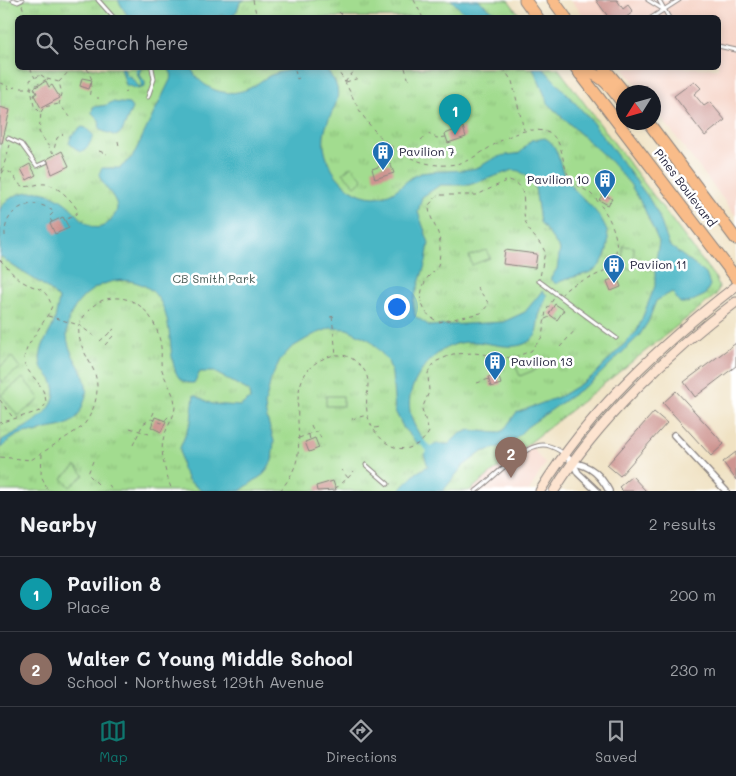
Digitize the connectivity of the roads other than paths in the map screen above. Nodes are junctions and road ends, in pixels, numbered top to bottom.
1 (13, 0) edge
2 (98, 0) edge
3 (525, 0) edge
4 (553, 0) edge
5 (648, 0) edge
6 (659, 0) edge
7 (679, 0) edge
8 (21, 1) edge
9 (664, 11) junction
10 (111, 15) edge
11 (536, 15) edge
12 (564, 15) edge
13 (656, 15) edge
14 (661, 15) edge
15 (667, 15) edge
16 (721, 47) edge
17 (736, 50) edge
18 (152, 70) edge
19 (578, 70) edge
20 (606, 70) edge
21 (618, 85) edge
22 (616, 96) edge
23 (148, 97) dead end
24 (654, 130) edge
25 (10, 139) road end
26 (46, 162) dead end
27 (736, 239) edge
28 (736, 278) edge
29 (539, 280) road end
30 (736, 286) edge
31 (736, 302) edge
32 (616, 338) dead end
33 (674, 435) dead end
34 (564, 454) junction
35 (573, 463) junction
36 (366, 465) dead end
37 (388, 484) dead end
38 (476, 491) edge
39 (540, 491) edge
40 (554, 491) edge
41 (597, 491) edge
42 (609, 491) edge
43 (726, 491) edge

1 - 8 lane
2 - 10 lane
3 - 11 highway
4 - 12 highway
5 - 9 lane
6 - 9 lane
7 - 9 lane
9 - 13 lane
9 - 14 lane
9 - 15 lane
16 - 17 lane
18 - 23 lane
19 - 22 highway
19 - 28 highway, Pines Boulevard
20 - 21 highway
24 - 27 highway, Pines Boulevard
25 - 26 lane
29 - 32 lane
30 - 34 street
31 - 35 street
33 - 43 street
34 - 35 street
34 - 38 lane
34 - 39 street
35 - 40 street
35 - 41 street
35 - 42 street
36 - 37 lane

